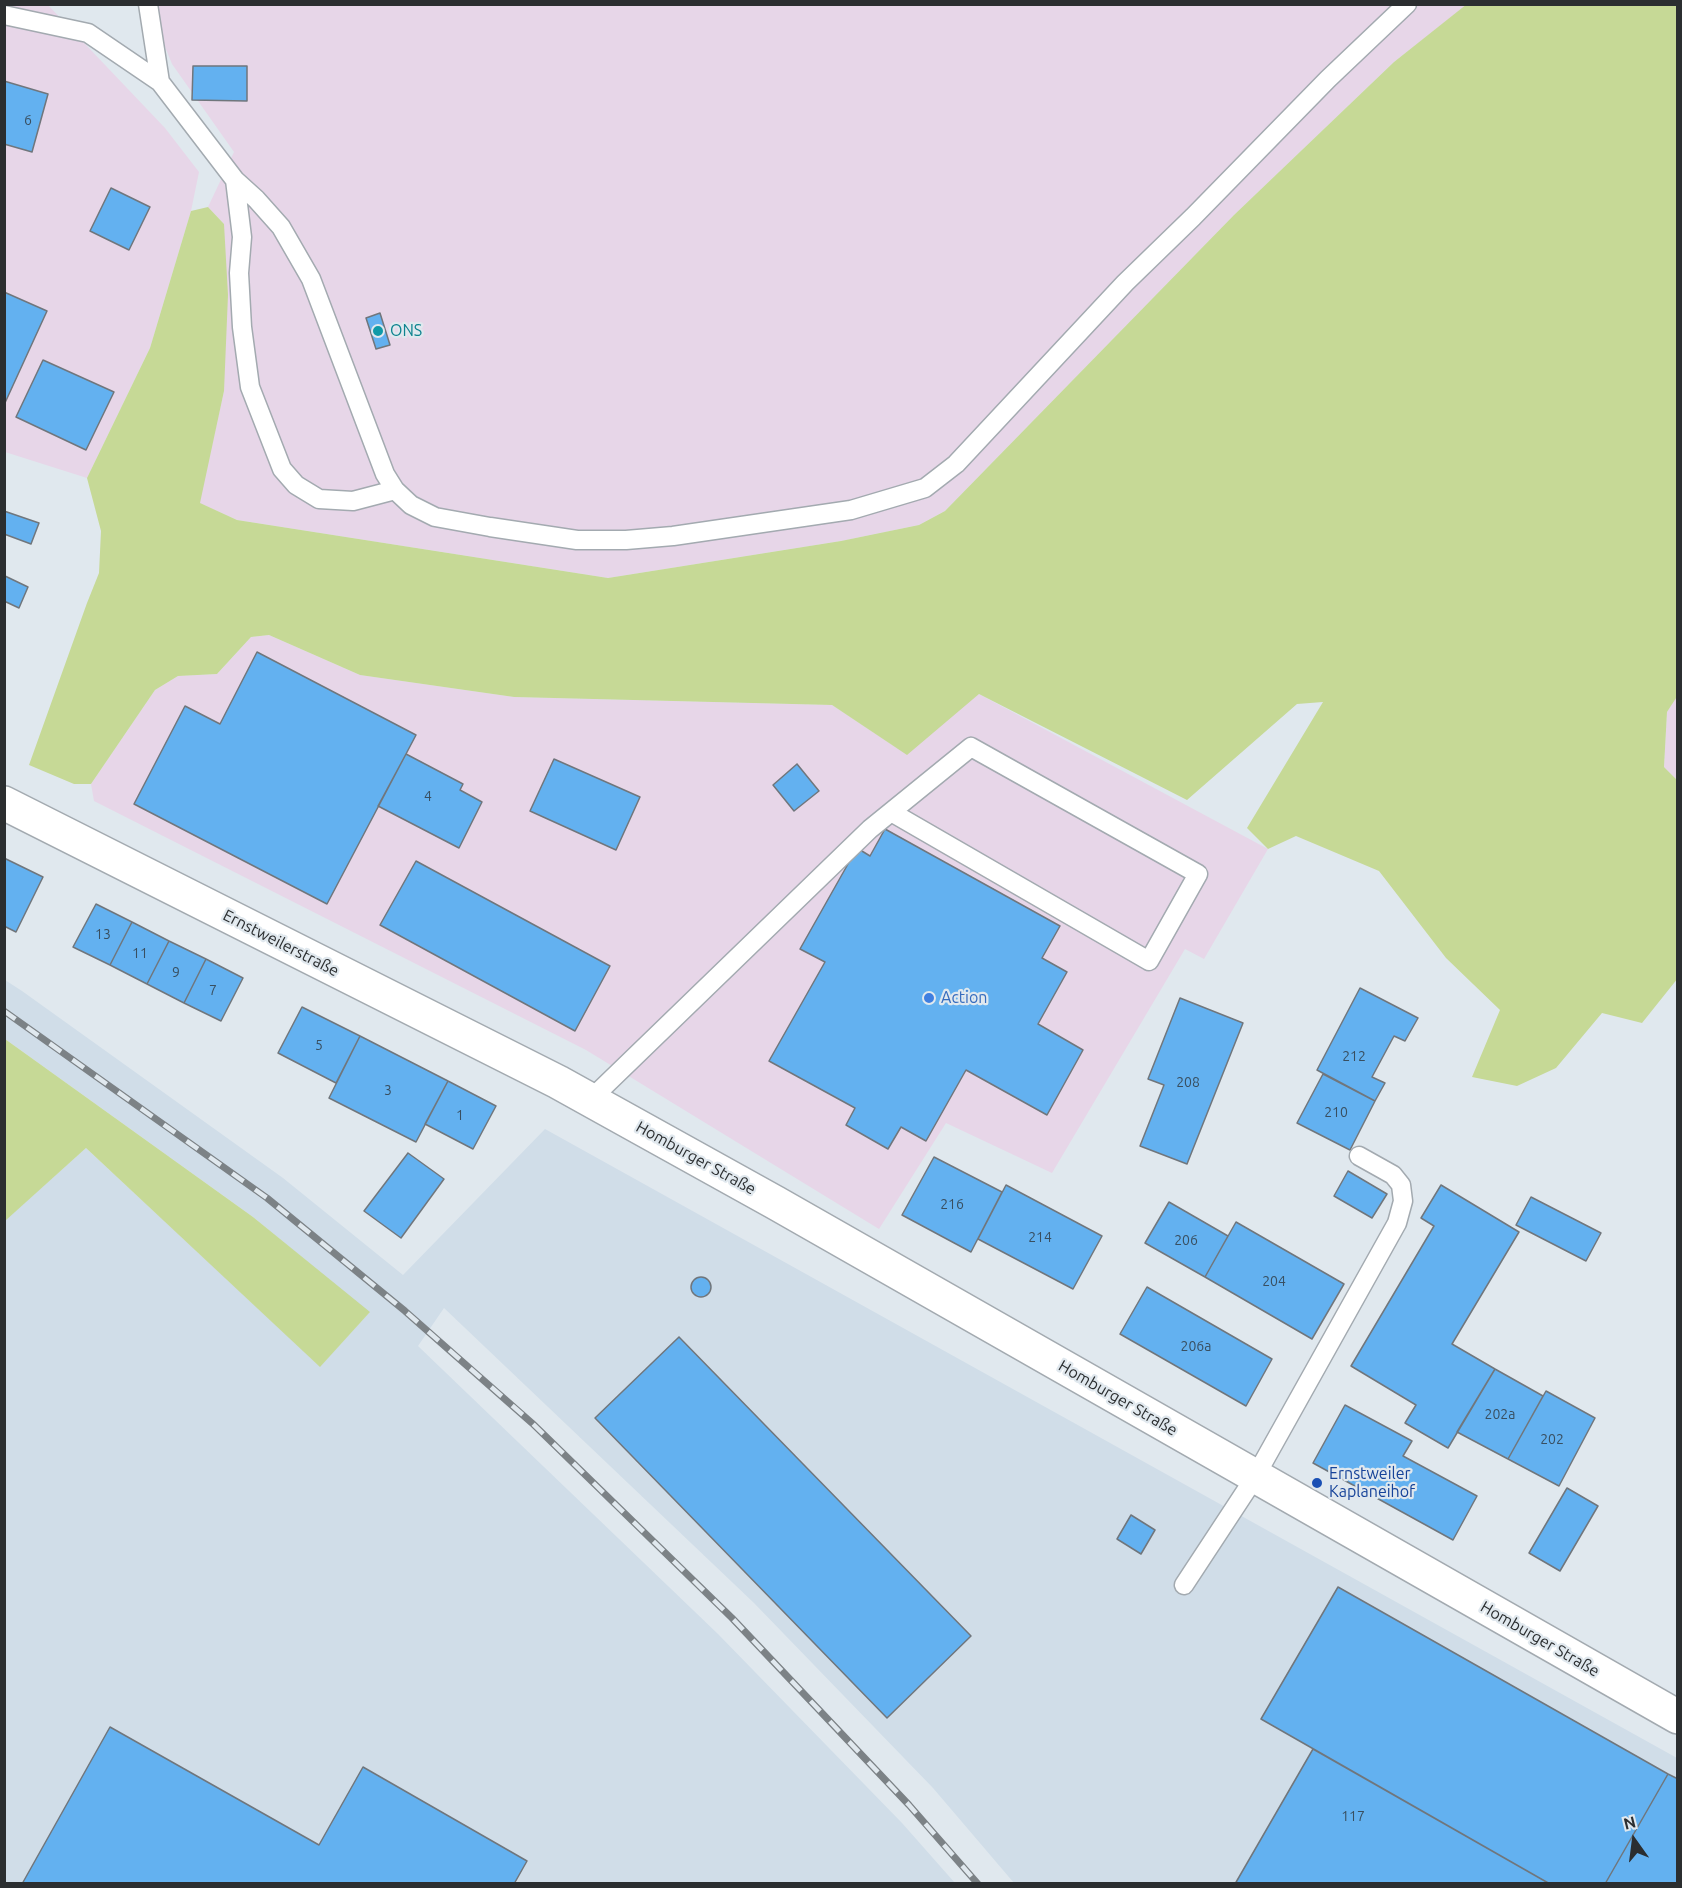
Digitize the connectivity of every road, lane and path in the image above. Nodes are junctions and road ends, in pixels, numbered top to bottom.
1 (147, 4) edge
2 (1407, 4) edge
3 (4, 15) edge
4 (160, 82) junction
5 (235, 180) junction
6 (394, 490) junction
7 (4, 803) edge
8 (891, 812) junction
9 (558, 1082) joint
10 (590, 1100) junction
11 (1359, 1156) dead end
12 (1256, 1477) junction
13 (1184, 1585) dead end
14 (1677, 1717) edge

1 - 4 lane
2 - 6 lane
3 - 4 lane
4 - 5 lane
5 - 6 lane
5 - 6 lane
7 - 9 main road, Ernstweilerstraße
8 - 8 lane
8 - 10 lane
9 - 10 main road, Homburger Straße
10 - 12 main road, Homburger Straße
11 - 12 lane
12 - 13 lane
12 - 14 main road, Homburger Straße

